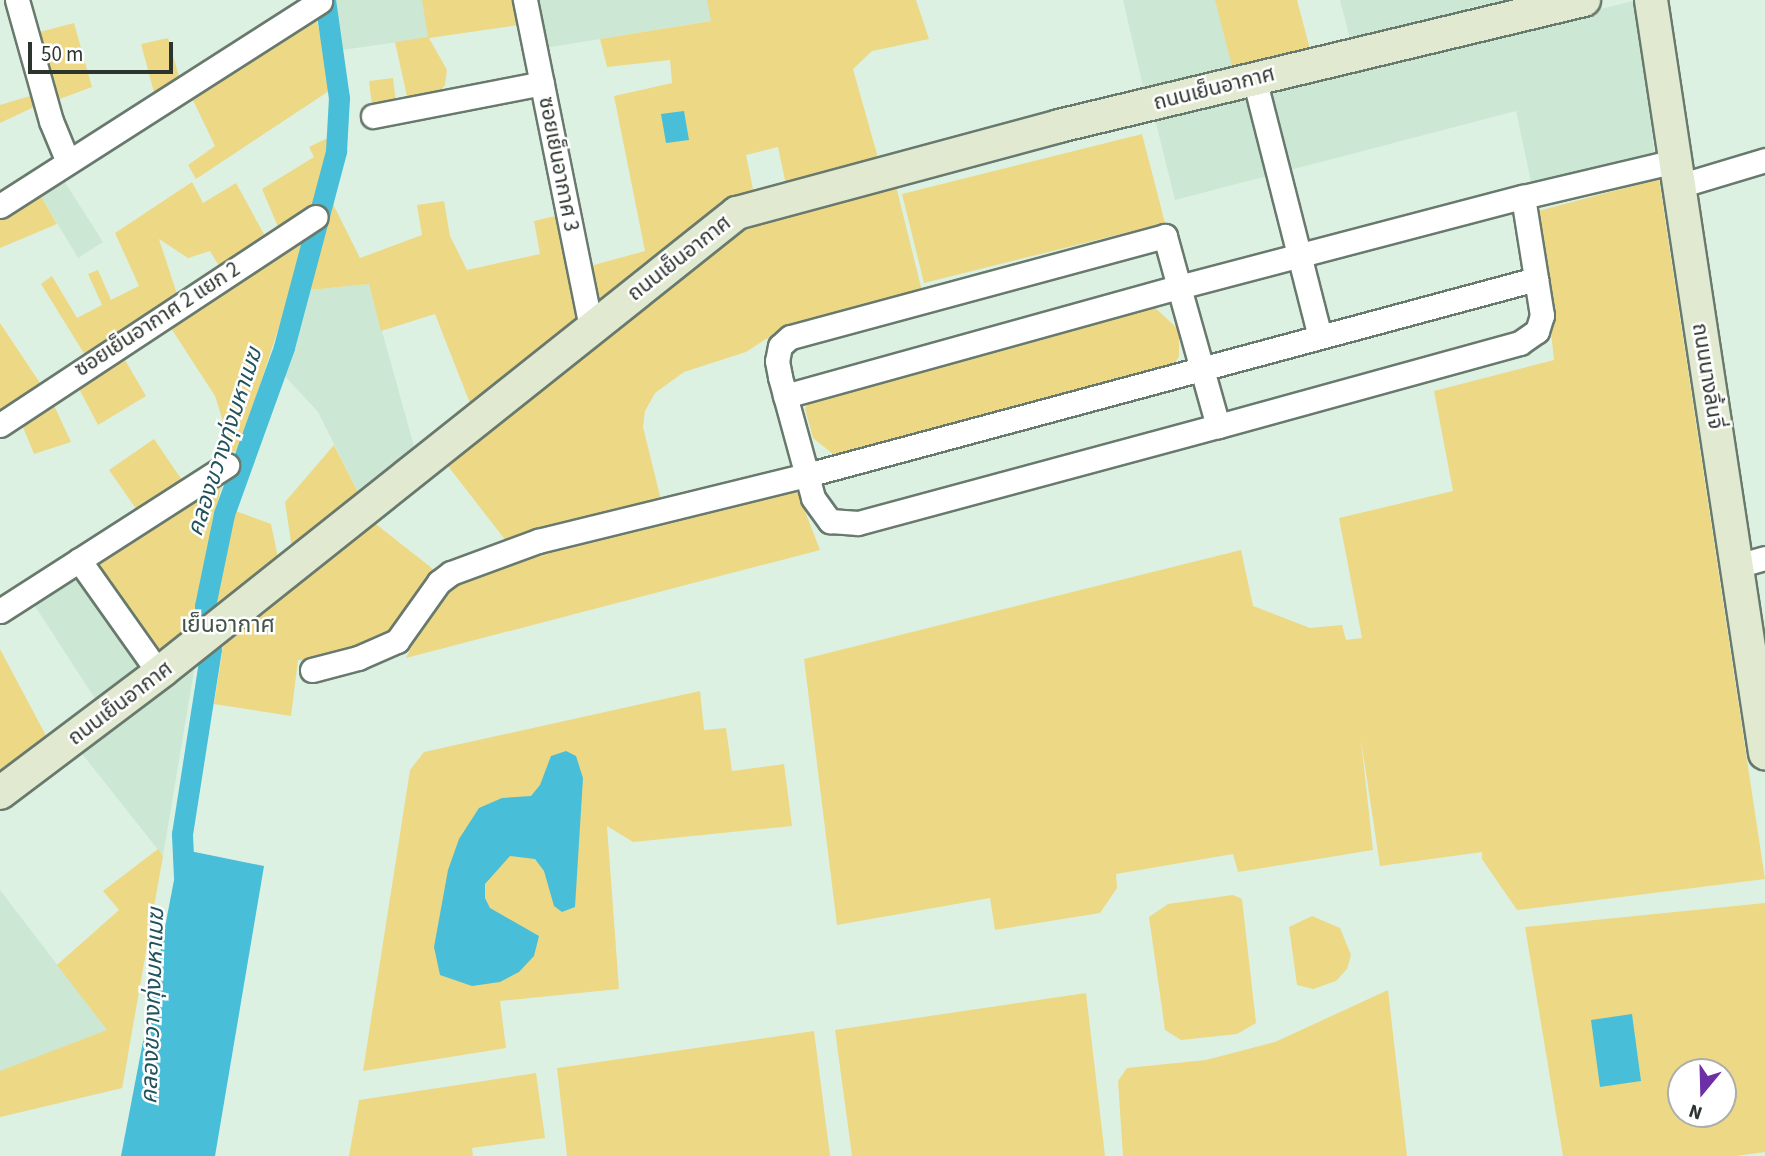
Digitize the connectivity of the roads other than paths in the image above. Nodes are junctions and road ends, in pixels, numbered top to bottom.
1 (17, 0) edge
2 (525, 0) edge
3 (1584, 0) edge
4 (1651, 0) edge
5 (320, 1) edge
6 (1254, 78) junction
7 (542, 83) junction
8 (373, 116) dead end
9 (1765, 160) edge
10 (68, 162) junction
11 (1677, 173) junction
12 (1522, 197) junction
13 (0, 206) edge
14 (316, 217) dead end
15 (1300, 256) junction
16 (1536, 279) junction
17 (1179, 287) junction
18 (591, 328) junction
19 (1320, 336) junction
20 (1202, 368) junction
21 (785, 396) junction
22 (0, 425) edge
23 (1218, 426) junction
24 (227, 465) dead end
25 (807, 475) junction
26 (79, 560) junction
27 (1751, 562) edge
28 (0, 611) edge
29 (312, 670) dead end
30 (159, 673) junction
31 (1765, 753) edge
32 (0, 793) edge

1 - 10 street
2 - 7 street, ซอยเย็นอากาศ 3
3 - 6 street, ถนนเย็นอากาศ
4 - 11 street, ถนนนางลิ้นจี่
5 - 10 street
6 - 15 street
6 - 18 street, ถนนเย็นอากาศ
7 - 8 street
7 - 18 street, ซอยเย็นอากาศ 3
9 - 11 street
10 - 13 street
11 - 12 street
11 - 27 street, ถนนนางลิ้นจี่
12 - 15 street
12 - 16 street
14 - 22 street, ซอยเย็นอากาศ 2 แยก 2
15 - 17 street
15 - 19 street
16 - 19 street
16 - 23 street
17 - 20 street
17 - 21 street
17 - 21 street
18 - 30 street, ถนนเย็นอากาศ
19 - 20 street
20 - 23 street
20 - 25 street
21 - 25 street
23 - 25 street
24 - 26 street
25 - 29 street
26 - 28 street
26 - 30 street
27 - 31 street, ถนนนางลิ้นจี่
30 - 32 street, ถนนเย็นอากาศ

